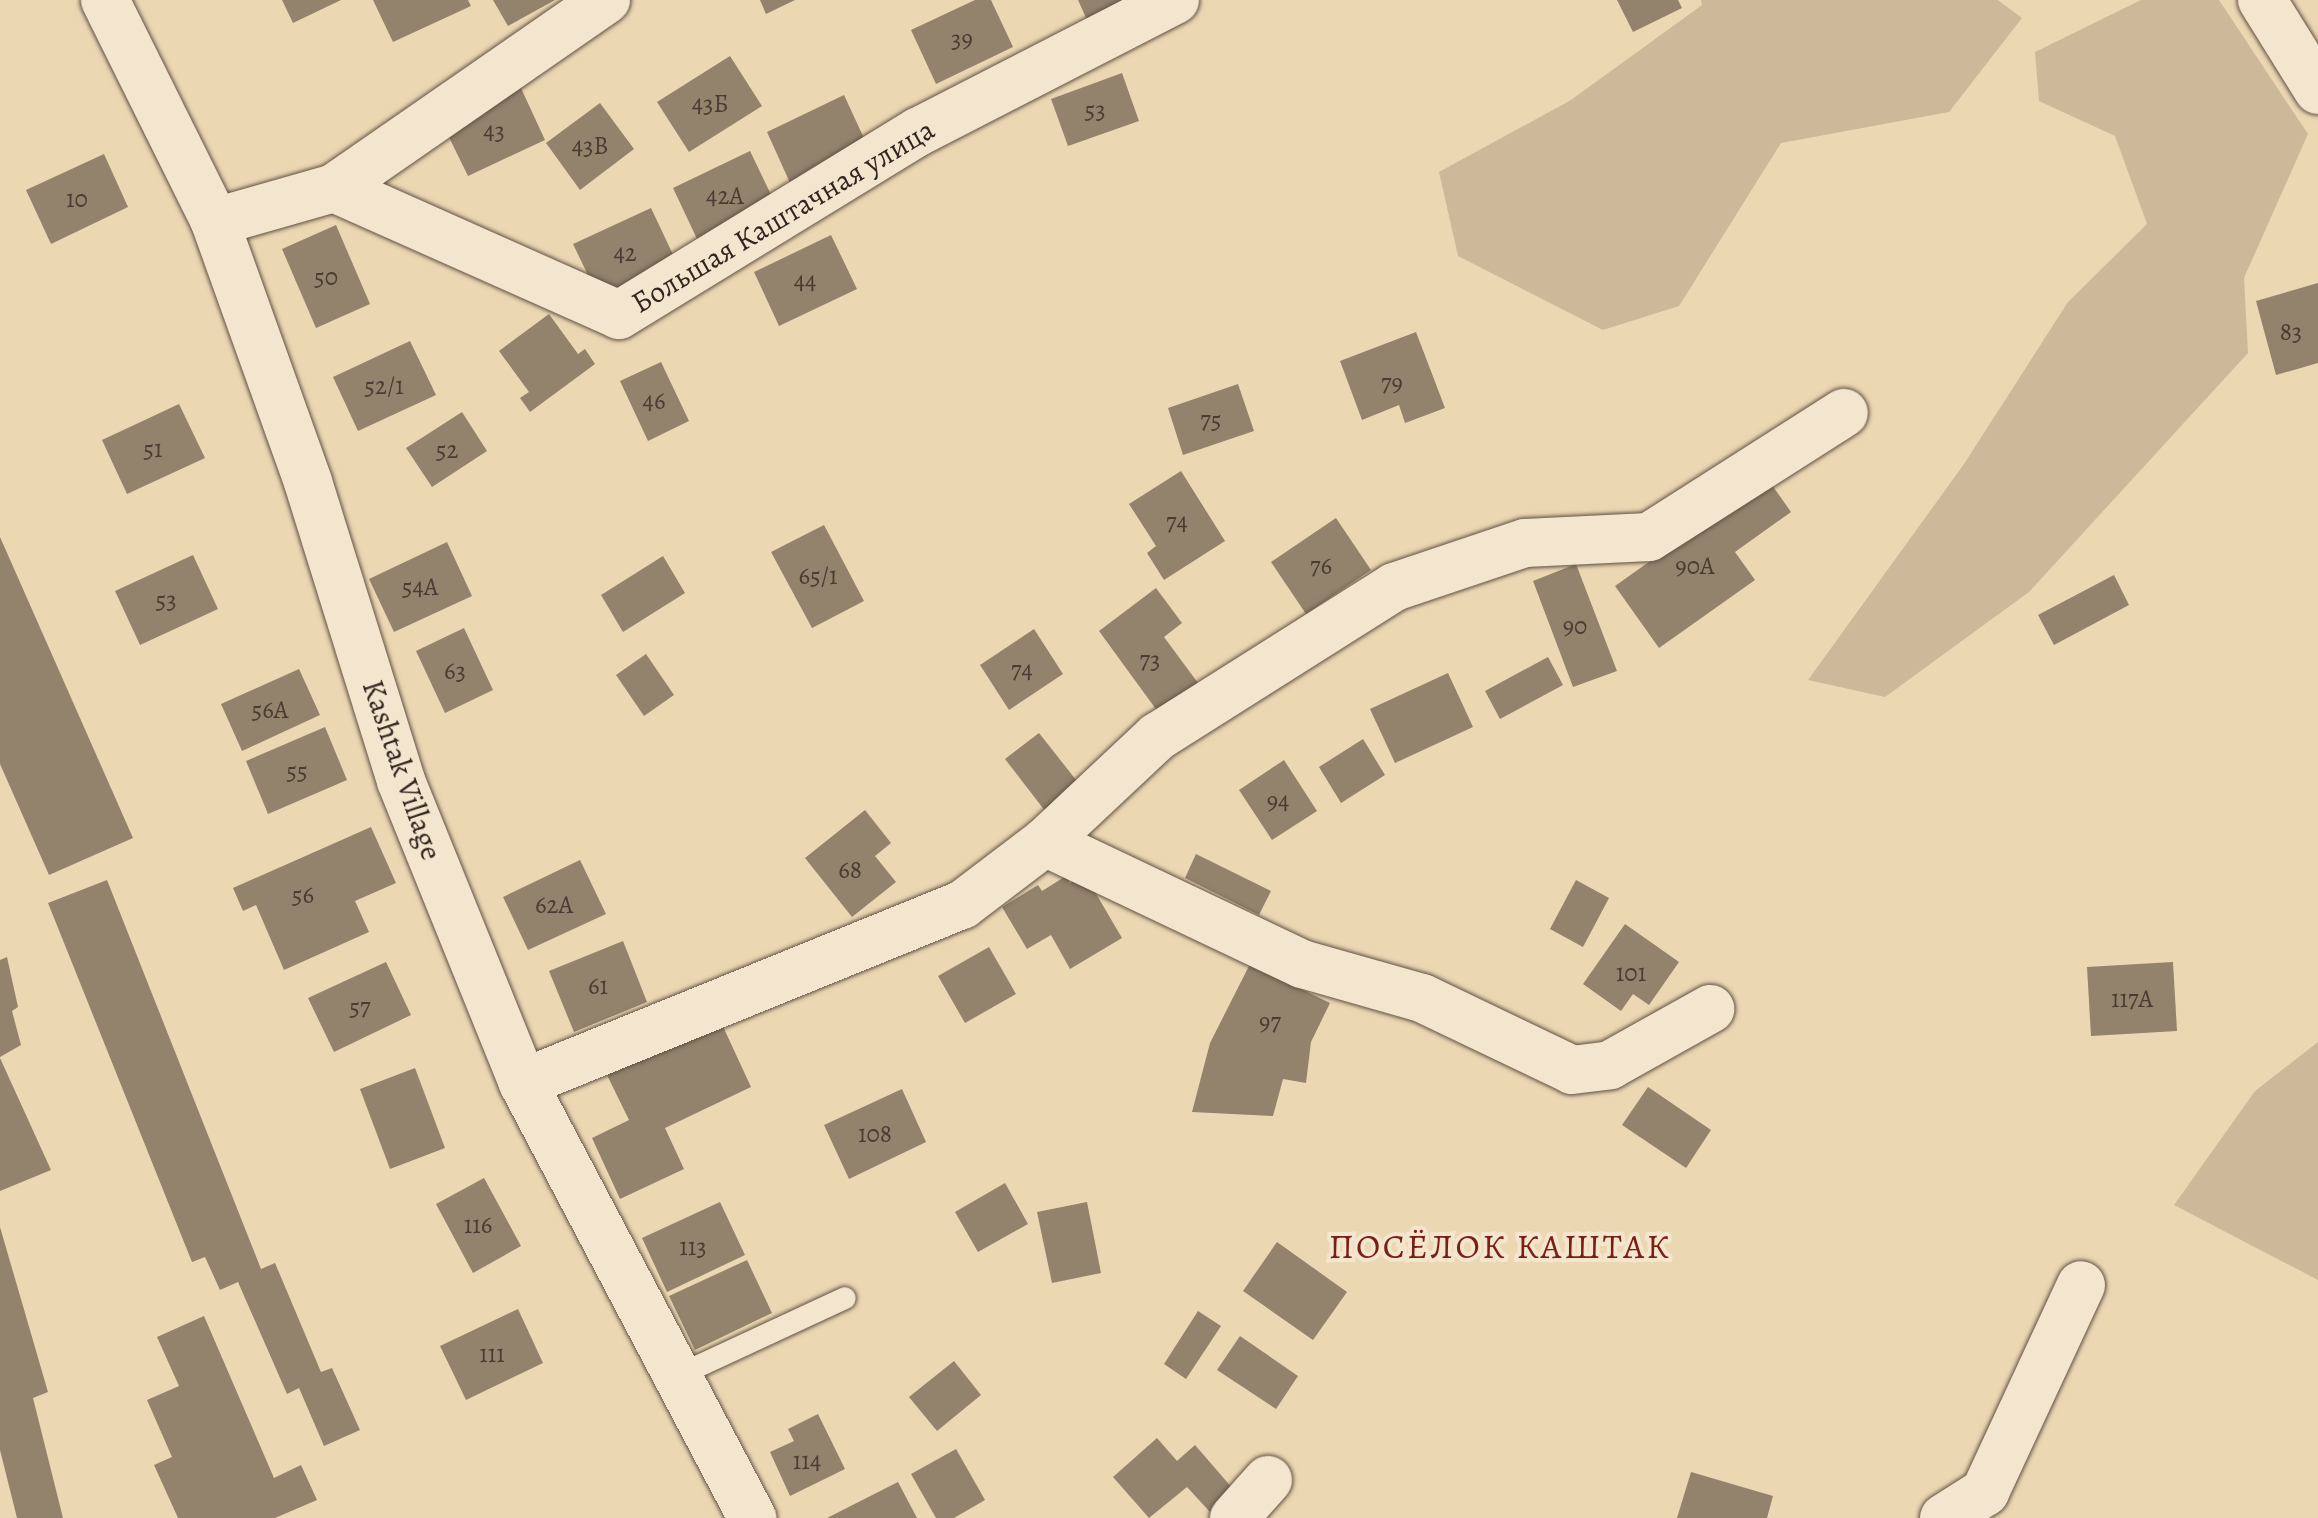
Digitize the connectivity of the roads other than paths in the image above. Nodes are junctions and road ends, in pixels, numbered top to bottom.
1 (105, 0) edge
2 (606, 0) edge
3 (1175, 0) edge
4 (2262, 0) edge
5 (2318, 90) edge
6 (334, 188) junction
7 (215, 222) junction
8 (1844, 412) dead end
9 (1045, 842) junction
10 (1710, 1009) dead end
11 (522, 1082) junction
12 (2081, 1286) dead end
13 (846, 1298) dead end
14 (675, 1377) junction
15 (1268, 1480) dead end
16 (752, 1518) edge
17 (1234, 1518) edge
18 (1944, 1518) edge

1 - 7 street, Kashtak Village
2 - 6 street
3 - 6 street, Большая Каштачная улица
4 - 5 street
6 - 7 street
7 - 11 street, Kashtak Village
8 - 9 street
9 - 10 street
9 - 11 street
11 - 14 street, Kashtak Village
12 - 18 street
13 - 14 lane
14 - 16 street, Kashtak Village
15 - 17 street

